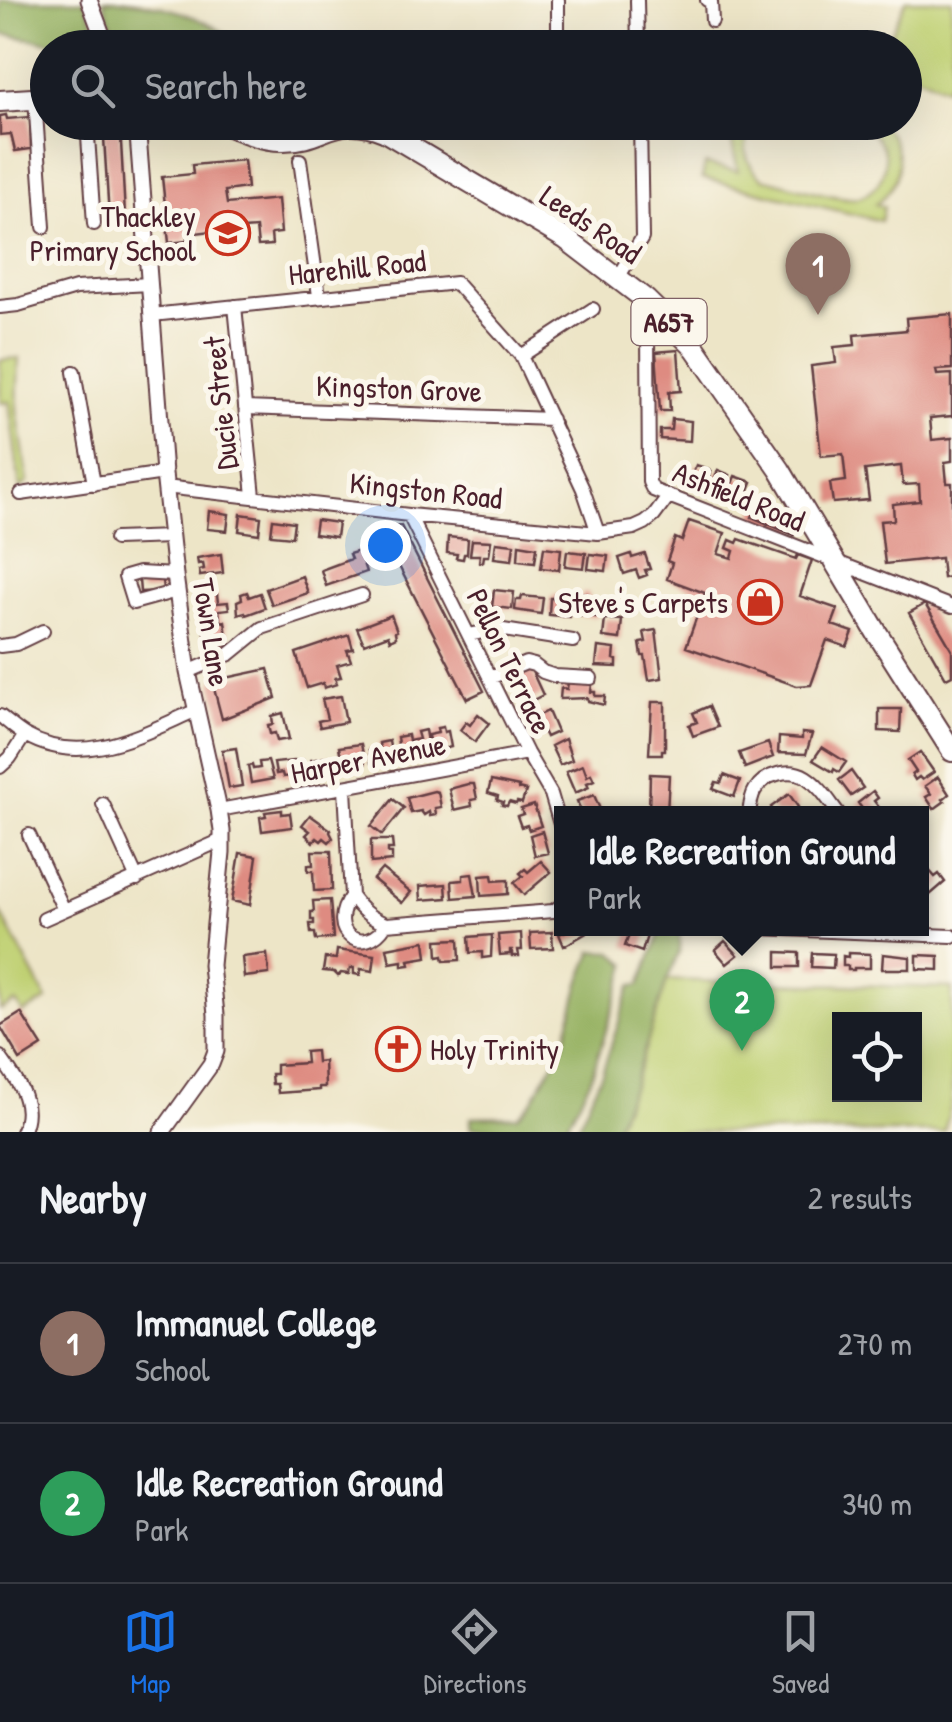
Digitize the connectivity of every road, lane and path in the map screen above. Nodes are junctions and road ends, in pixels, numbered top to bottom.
1 (89, 0) edge
2 (558, 0) edge
3 (636, 0) edge
4 (707, 0) edge
5 (712, 21) dead end
6 (101, 30) edge
7 (558, 30) edge
8 (637, 30) edge
9 (30, 100) edge
10 (0, 102) edge
11 (42, 140) edge
12 (88, 140) edge
13 (138, 140) edge
14 (397, 140) edge
15 (414, 140) edge
16 (640, 140) edge
17 (413, 148) junction
18 (300, 160) dead end
19 (94, 224) dead end
20 (44, 227) dead end
21 (618, 278) junction
22 (150, 284) junction
23 (320, 296) junction
24 (0, 306) edge
25 (235, 306) junction
26 (593, 309) dead end
27 (152, 315) junction
28 (648, 333) dead end
29 (521, 356) junction
30 (74, 372) dead end
31 (245, 408) junction
32 (551, 419) junction
33 (164, 480) junction
34 (94, 484) junction
35 (21, 494) dead end
36 (254, 496) junction
37 (668, 497) junction
38 (409, 515) junction
39 (598, 532) junction
40 (171, 538) junction
41 (114, 539) dead end
42 (833, 561) junction
43 (362, 594) dead end
44 (952, 607) edge
45 (43, 632) dead end
46 (469, 634) junction
47 (573, 641) dead end
48 (0, 646) edge
49 (188, 672) junction
50 (490, 678) junction
51 (590, 678) dead end
52 (197, 710) junction
53 (0, 716) edge
54 (24, 734) junction
55 (952, 751) edge
56 (527, 753) junction
57 (0, 767) edge
58 (345, 788) junction
59 (103, 804) dead end
60 (750, 806) edge
61 (833, 806) edge
62 (554, 807) edge
63 (219, 810) junction
64 (29, 835) dead end
65 (222, 840) junction
66 (137, 879) junction
67 (351, 896) junction
68 (64, 910) junction
69 (554, 911) edge
70 (44, 919) dead end
71 (386, 924) junction
72 (0, 1058) edge
73 (22, 1132) edge
74 (162, 1132) edge

1 - 6 street
2 - 7 street
3 - 8 street
4 - 5 street
9 - 10 main road
11 - 20 street
12 - 19 street
13 - 22 street, Town Lane
14 - 17 main road, Leeds Road / A657
15 - 17 street
16 - 21 street
17 - 21 main road, Leeds Road / A657
18 - 23 street
21 - 42 main road, Leeds Road / A657
22 - 24 street
22 - 27 street, Town Lane
23 - 25 street, Harehill Road
23 - 29 street, Harehill Road
25 - 27 street, Harehill Road
25 - 31 street, Ducie Street
26 - 29 street
27 - 33 street, Town Lane
28 - 37 street, Ashfield Road
29 - 32 street, Harehill Road
30 - 34 street
31 - 32 street, Kingston Grove
31 - 36 street, Ducie Street
32 - 39 street, Harehill Road
33 - 34 street, Kingston Road
33 - 36 street, Kingston Road
33 - 40 street, Town Lane
34 - 35 street, Kingston Road
36 - 38 street, Kingston Road
37 - 39 street, Kingston Road
37 - 42 street, Ashfield Road
38 - 39 street, Kingston Road
38 - 46 street, Pellon Terrace
40 - 41 street
40 - 49 street, Town Lane
42 - 44 street, Ashfield Road
42 - 55 main road, Leeds Road / A657
43 - 49 street
45 - 48 street
46 - 47 street
46 - 50 street, Pellon Terrace
49 - 52 street, Town Lane
50 - 51 street
50 - 56 street, Pellon Terrace
52 - 54 street
52 - 63 street, Town Lane
53 - 54 street
54 - 57 street
56 - 58 street, Harper Avenue
56 - 62 street, Pellon Terrace
58 - 63 street, Harper Avenue
58 - 67 street
59 - 66 street
60 - 61 street
63 - 65 street, Town Lane
64 - 68 street
65 - 66 street
65 - 74 street, Town Lane
66 - 68 street
67 - 71 street
67 - 71 street
68 - 70 street
69 - 71 street
72 - 73 street

